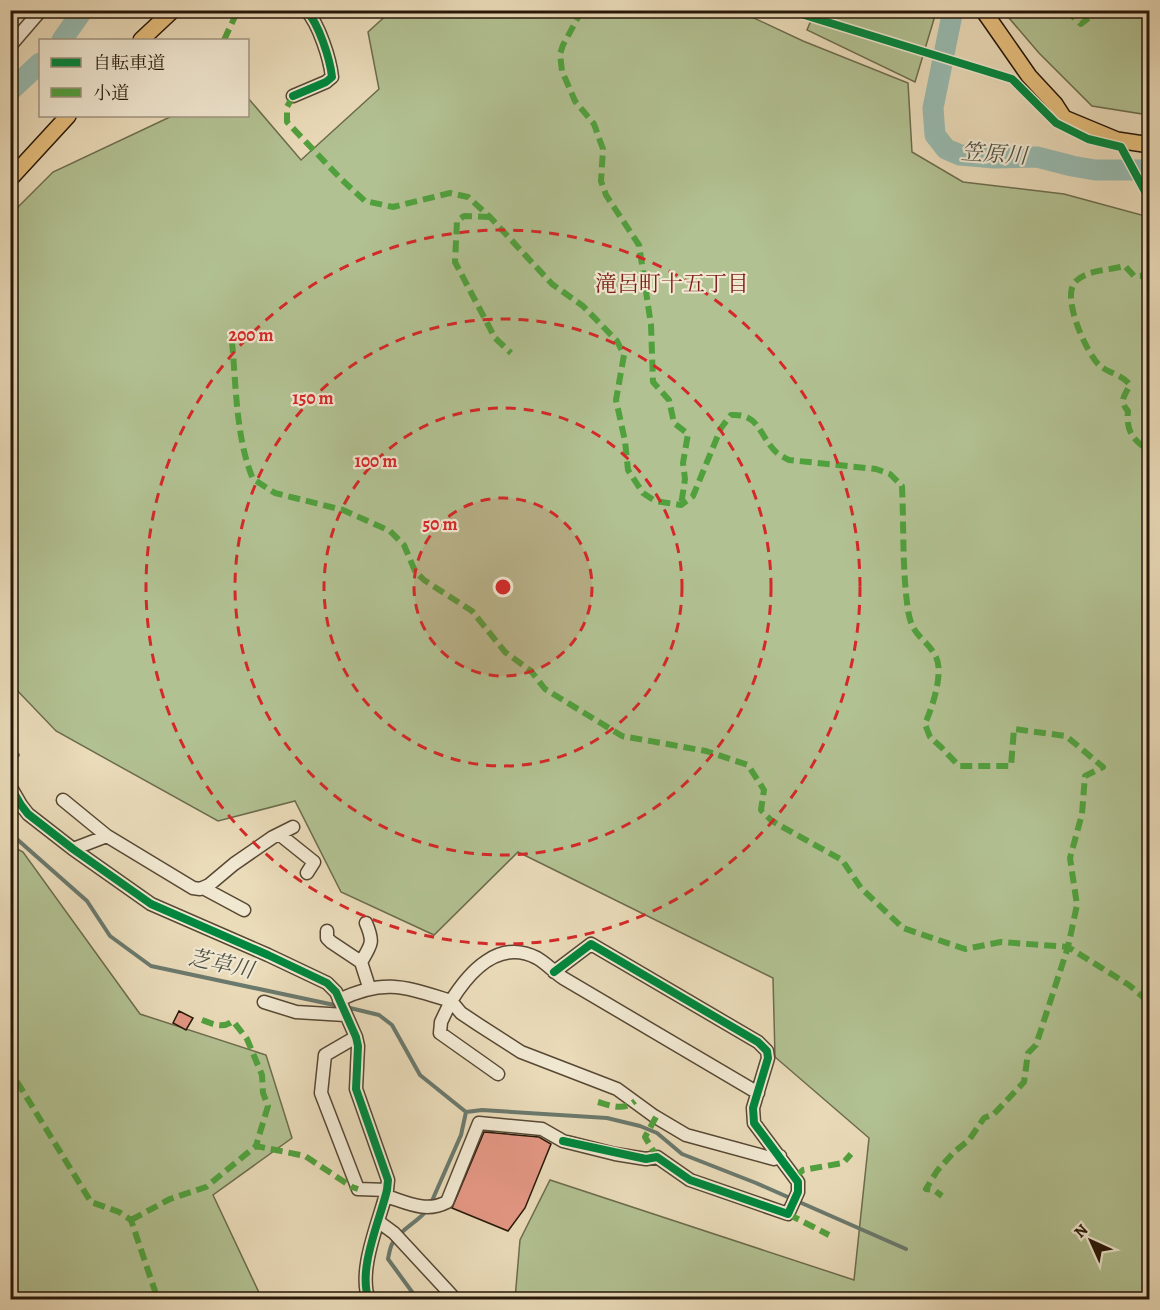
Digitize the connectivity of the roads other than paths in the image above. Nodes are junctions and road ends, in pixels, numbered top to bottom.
1 (41, 10) edge
2 (173, 10) edge
3 (306, 10) edge
4 (983, 10) edge
5 (142, 39) edge
6 (10, 46) edge
7 (293, 96) dead end
8 (67, 117) edge
9 (1149, 145) edge
10 (10, 179) edge
11 (10, 786) edge
12 (63, 800) dead end
13 (292, 827) dead end
14 (279, 834) junction
15 (107, 836) junction
16 (73, 849) junction
17 (307, 873) dead end
18 (203, 888) junction
19 (244, 910) dead end
20 (366, 923) dead end
21 (327, 931) dead end
22 (361, 962) junction
23 (554, 972) junction
24 (369, 987) junction
25 (339, 1000) junction
26 (451, 1001) junction
27 (264, 1002) dead end
28 (345, 1015) junction
29 (356, 1037) junction
30 (498, 1074) dead end
31 (758, 1093) junction
32 (780, 1156) junction
33 (387, 1193) junction
34 (379, 1222) junction
35 (369, 1299) edge
36 (456, 1299) edge

1 - 6 street
2 - 5 main road
3 - 7 street
4 - 9 main road
8 - 10 main road
11 - 16 street
12 - 15 street
13 - 14 street
14 - 17 street
14 - 18 street
15 - 16 street
15 - 18 street
16 - 25 street
18 - 19 street
20 - 22 street
21 - 22 street
22 - 24 street
23 - 26 street
23 - 31 street
23 - 31 street
24 - 25 street
24 - 26 street
25 - 28 street
26 - 30 street
26 - 32 street
27 - 28 street
28 - 29 street
29 - 33 street
29 - 33 street
31 - 32 street
32 - 33 street
33 - 34 street
34 - 35 street
34 - 36 street

